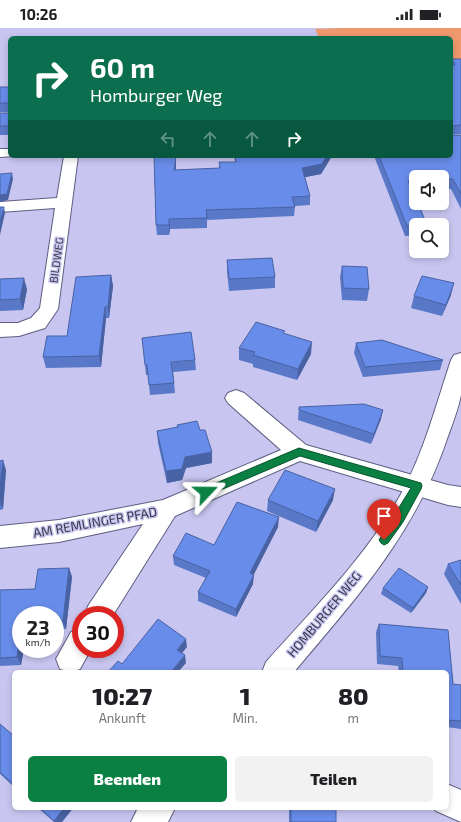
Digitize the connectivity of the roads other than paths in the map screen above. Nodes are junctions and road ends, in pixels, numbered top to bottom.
1 (71, 158) edge
2 (64, 202) junction
3 (0, 207) edge
4 (0, 330) edge
5 (461, 360) edge
6 (236, 398) dead end
7 (299, 452) junction
8 (417, 486) junction
9 (461, 497) edge
10 (166, 509) junction
11 (0, 537) edge
12 (104, 606) edge
13 (278, 670) edge
14 (449, 801) edge
15 (461, 806) edge
16 (157, 810) edge
17 (147, 822) edge

1 - 2 street, BILDWEG
2 - 3 street
2 - 4 street, BILDWEG
5 - 8 street, HOMBURGER WEG
6 - 7 street
7 - 8 street
7 - 10 street, AM REMLINGER PFAD
8 - 9 street
8 - 13 street, HOMBURGER WEG
10 - 11 street, AM REMLINGER PFAD
10 - 12 street, AM REMLINGER PFAD
14 - 15 street
16 - 17 street

